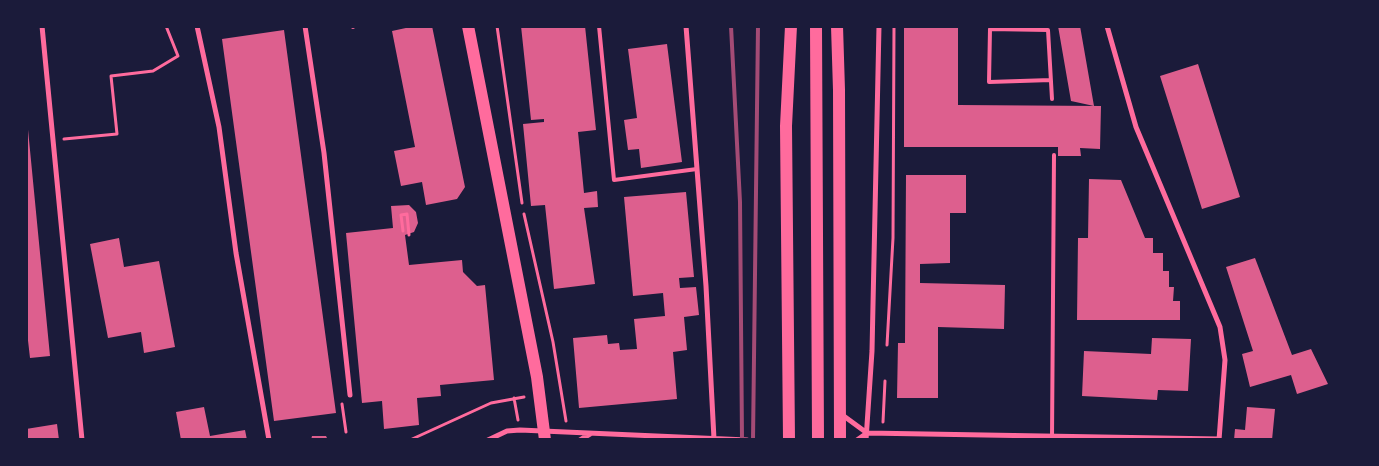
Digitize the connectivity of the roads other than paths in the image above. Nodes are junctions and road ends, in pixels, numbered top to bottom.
1 (42, 26) edge
2 (197, 26) edge
3 (305, 26) edge
4 (468, 26) edge
5 (599, 26) edge
6 (686, 26) edge
7 (791, 26) edge
8 (816, 26) edge
9 (836, 26) edge
10 (880, 26) edge
11 (1107, 26) edge
12 (1051, 80) junction
13 (1052, 99) dead end
14 (1054, 155) dead end
15 (696, 168) junction
16 (350, 395) road end
17 (841, 414) junction
18 (592, 433) junction
19 (867, 433) junction
20 (545, 435) edge
21 (714, 439) edge
22 (1052, 439) edge
23 (82, 440) edge
24 (269, 440) edge
25 (488, 440) edge
26 (580, 440) edge
27 (747, 440) edge
28 (789, 440) edge
29 (818, 440) edge
30 (840, 440) edge
31 (857, 440) edge
32 (866, 440) edge
33 (1219, 440) edge

1 - 23 street
2 - 24 street
3 - 16 street
4 - 20 main road
5 - 15 lane
6 - 15 street
7 - 28 main road
8 - 29 main road
9 - 17 main road
10 - 19 street
11 - 33 street
12 - 12 lane
12 - 13 lane
14 - 22 lane
15 - 21 street
17 - 19 street
17 - 30 main road
18 - 20 street
18 - 21 street
18 - 26 street
19 - 22 street
19 - 31 street
19 - 32 street
20 - 25 street
21 - 27 street
22 - 33 street

